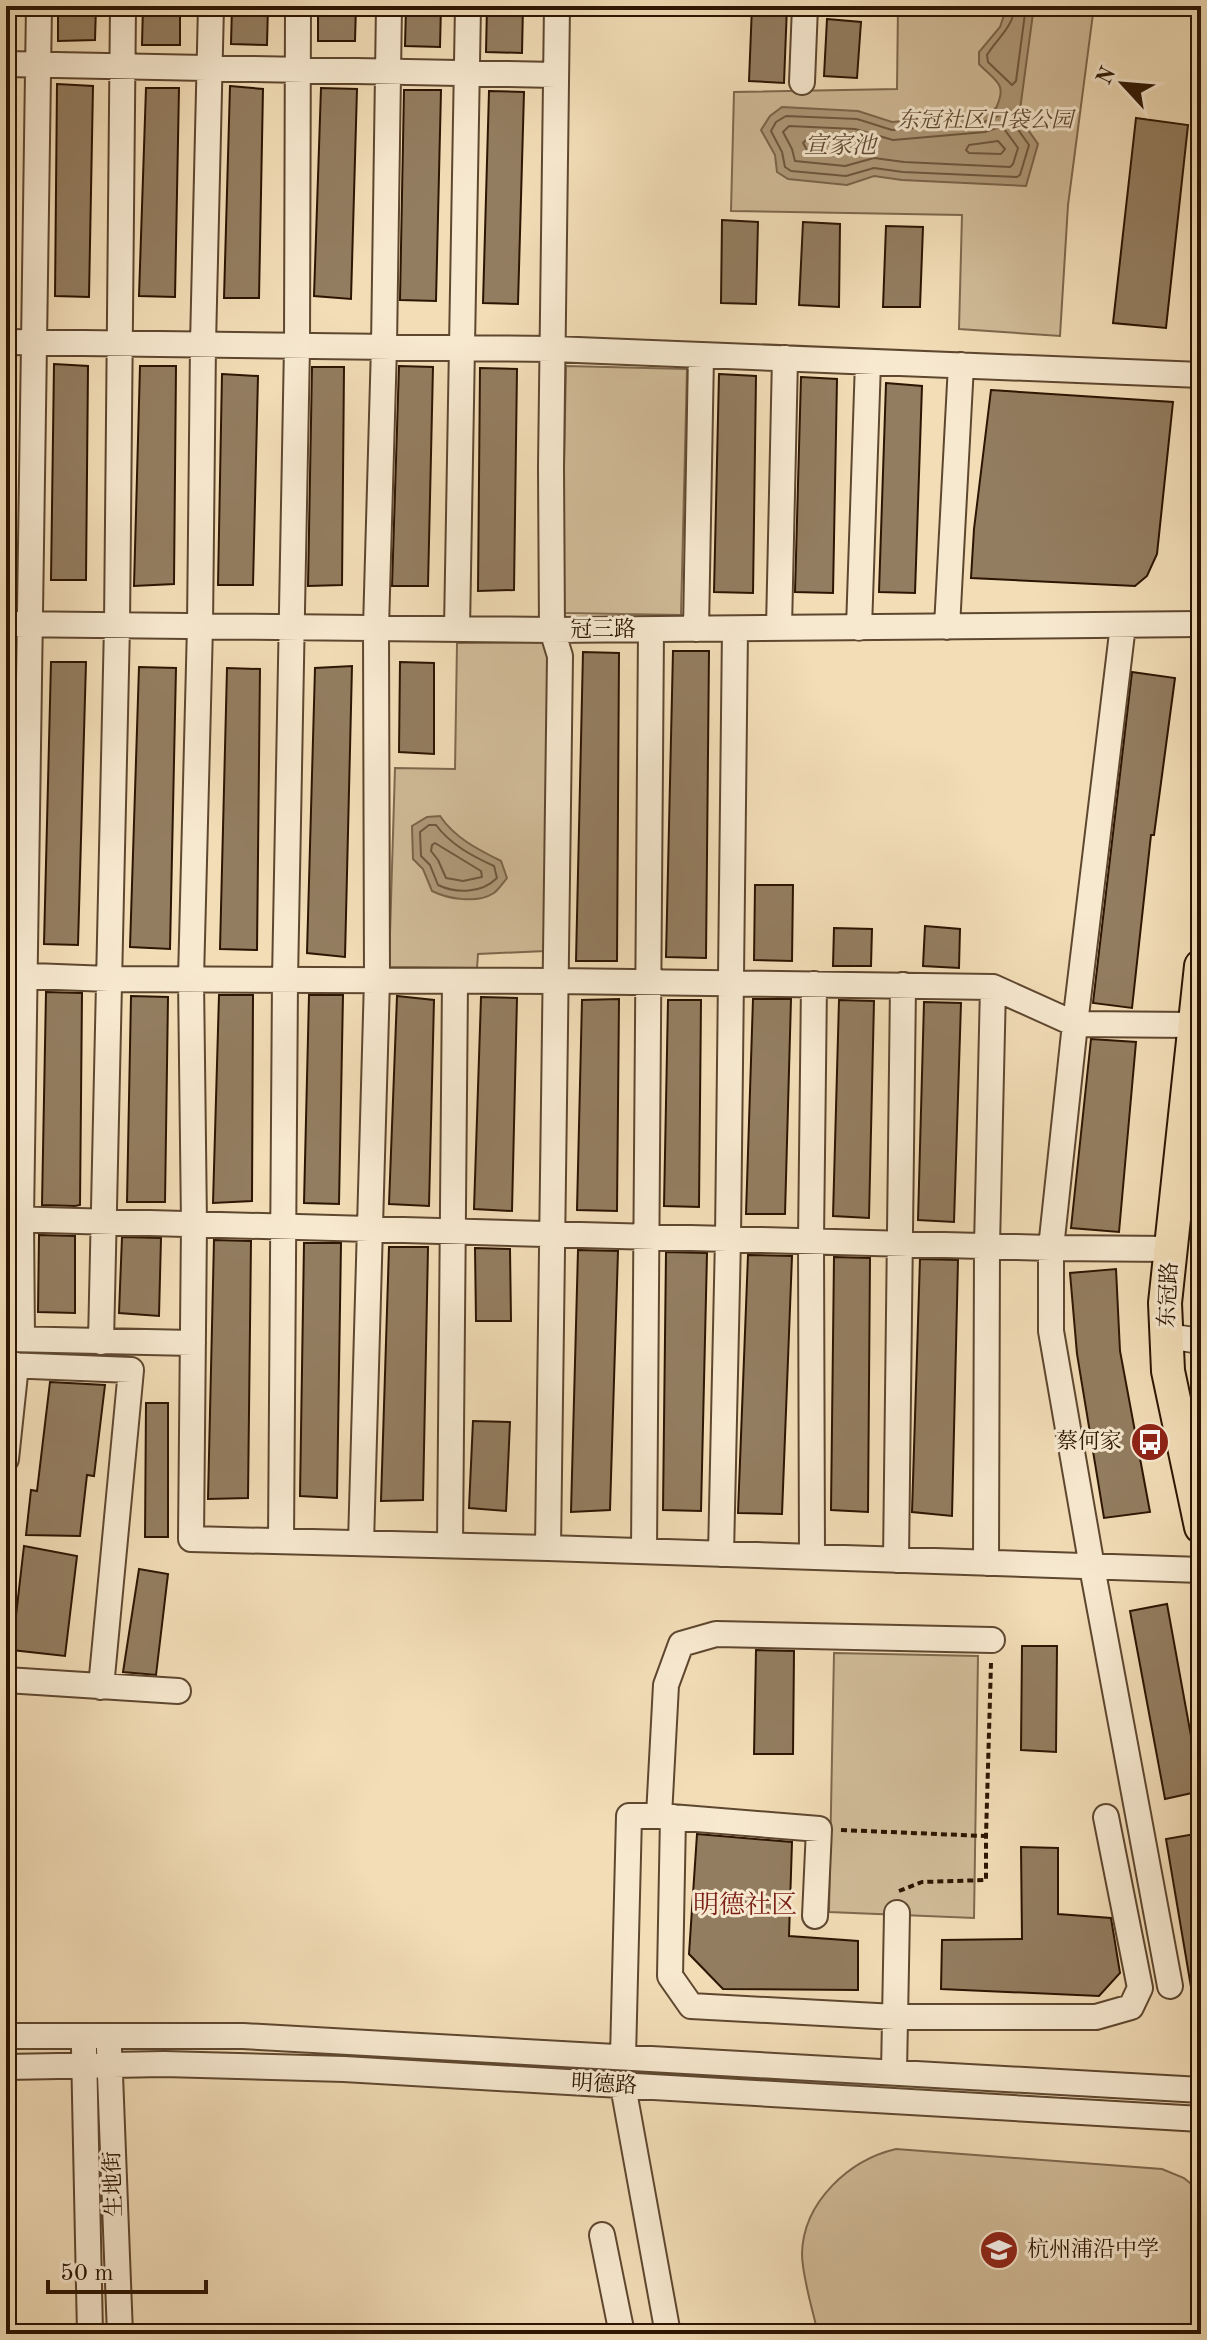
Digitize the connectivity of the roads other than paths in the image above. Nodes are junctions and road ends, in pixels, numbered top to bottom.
1 (39, 6) edge
2 (123, 6) edge
3 (211, 6) edge
4 (298, 6) edge
5 (389, 6) edge
6 (468, 6) edge
7 (557, 6) edge
8 (805, 6) edge
9 (39, 63) junction
10 (6, 64) edge
11 (123, 65) junction
12 (210, 67) junction
13 (297, 69) junction
14 (388, 71) junction
15 (468, 73) junction
16 (556, 75) junction
17 (802, 82) dead end
18 (6, 342) edge
19 (35, 342) junction
20 (119, 343) junction
21 (203, 344) junction
22 (297, 346) junction
23 (384, 346) junction
24 (463, 347) junction
25 (553, 349) junction
26 (701, 355) junction
27 (785, 358) junction
28 (868, 362) junction
29 (961, 365) junction
30 (1201, 375) edge
31 (18, 624) edge
32 (1201, 624) edge
33 (117, 625) junction
34 (1123, 625) junction
35 (200, 626) junction
36 (291, 627) junction
37 (947, 627) junction
38 (376, 628) junction
39 (779, 628) junction
40 (859, 628) junction
41 (457, 629) junction
42 (696, 629) junction
43 (735, 629) junction
44 (552, 630) junction
45 (651, 630) junction
46 (1201, 966) edge
47 (16, 975) edge
48 (109, 979) junction
49 (191, 979) junction
50 (285, 980) junction
51 (377, 980) junction
52 (455, 981) junction
53 (556, 981) junction
54 (650, 982) junction
55 (731, 983) junction
56 (814, 984) junction
57 (903, 985) junction
58 (993, 987) junction
59 (1075, 1024) junction
60 (1194, 1025) junction
61 (14, 1219) edge
62 (104, 1221) junction
63 (194, 1224) junction
64 (282, 1226) junction
65 (368, 1228) junction
66 (452, 1230) junction
67 (552, 1233) junction
68 (647, 1236) junction
69 (728, 1238) junction
70 (811, 1241) junction
71 (899, 1243) junction
72 (987, 1246) junction
73 (1051, 1248) junction
74 (1171, 1249) junction
75 (1166, 1336) junction
76 (14, 1339) edge
77 (1201, 1341) edge
78 (101, 1342) junction
79 (193, 1343) junction
80 (11, 1365) edge
81 (6, 1459) edge
82 (1201, 1527) edge
83 (281, 1541) junction
84 (361, 1543) junction
85 (450, 1545) junction
86 (548, 1548) junction
87 (644, 1551) junction
88 (721, 1554) junction
89 (812, 1557) junction
90 (896, 1560) junction
91 (986, 1563) junction
92 (1092, 1567) junction
93 (1201, 1570) edge
94 (992, 1640) road end
95 (6, 1680) edge
96 (101, 1687) junction
97 (178, 1691) dead end
98 (666, 1816) junction
99 (1106, 1817) dead end
100 (897, 1913) road end
101 (815, 1916) dead end
102 (1170, 1986) dead end
103 (895, 2017) junction
104 (83, 2035) junction
105 (108, 2035) junction
106 (6, 2036) edge
107 (623, 2057) junction
108 (109, 2065) junction
109 (84, 2066) junction
110 (6, 2067) edge
111 (894, 2072) junction
112 (623, 2086) junction
113 (1201, 2090) edge
114 (1201, 2119) edge
115 (602, 2235) dead end
116 (90, 2334) edge
117 (120, 2334) edge
118 (622, 2334) edge
119 (668, 2334) edge

1 - 9 street
2 - 11 street
3 - 12 street
4 - 13 street
5 - 14 street
6 - 15 street
7 - 16 street
8 - 17 street
9 - 10 street
9 - 11 street
9 - 19 street
11 - 12 street
11 - 20 street
12 - 13 street
12 - 21 street
13 - 14 street
13 - 22 street
14 - 15 street
14 - 23 street
15 - 16 street
15 - 24 street
16 - 25 street
18 - 19 street
19 - 20 street
19 - 31 street
20 - 21 street
20 - 33 street
21 - 22 street
21 - 35 street
22 - 23 street
22 - 36 street
23 - 24 street
23 - 38 street
24 - 25 street
24 - 41 street
25 - 26 street
25 - 44 street
26 - 27 street
26 - 42 street
27 - 28 street
27 - 39 street
28 - 29 street
28 - 40 street
29 - 30 street
29 - 37 street
31 - 33 street, 冠三路
31 - 47 street
32 - 34 street, 冠三路
33 - 35 street, 冠三路
33 - 48 street
34 - 37 street, 冠三路
34 - 59 street
35 - 36 street, 冠三路
35 - 49 street
36 - 38 street, 冠三路
36 - 50 street
37 - 40 street, 冠三路
38 - 41 street, 冠三路
38 - 51 street
39 - 40 street, 冠三路
39 - 43 street, 冠三路
41 - 44 street, 冠三路
42 - 43 street, 冠三路
42 - 45 street, 冠三路
43 - 55 street
44 - 45 street, 冠三路
44 - 53 street
45 - 54 street
46 - 60 main road, 东冠路
47 - 48 street
47 - 61 street
48 - 49 street
48 - 62 street
49 - 50 street
49 - 63 street
50 - 51 street
50 - 64 street
51 - 52 street
51 - 65 street
52 - 53 street
52 - 66 street
53 - 54 street
53 - 67 street
54 - 55 street
54 - 68 street
55 - 56 street
55 - 69 street
56 - 57 street
56 - 70 street
57 - 58 street
57 - 71 street
58 - 59 street
58 - 72 street
59 - 60 street
59 - 73 street
60 - 74 main road, 东冠路
61 - 62 street
61 - 76 street
62 - 63 street
62 - 78 street
63 - 64 street
63 - 79 street
64 - 65 street
64 - 83 street
65 - 66 street
65 - 84 street
66 - 67 street
66 - 85 street
67 - 68 street
67 - 86 street
68 - 69 street
68 - 87 street
69 - 70 street
69 - 88 street
70 - 71 street
70 - 89 street
71 - 72 street
71 - 90 street
72 - 73 street
72 - 91 street
73 - 74 street
73 - 92 street
74 - 75 main road, 东冠路
75 - 77 street
75 - 82 main road, 东冠路
76 - 78 street
78 - 79 street
79 - 83 street
80 - 81 street
80 - 96 street
83 - 84 street
84 - 85 street
85 - 86 street
86 - 87 street
87 - 88 street
88 - 89 street
89 - 90 street
90 - 91 street
91 - 92 street
92 - 93 street
92 - 102 street
94 - 98 street
95 - 96 street
96 - 97 street
98 - 101 street
98 - 103 street
98 - 107 street
99 - 103 street
100 - 103 street
103 - 111 street
104 - 105 street, 明德路
104 - 106 street, 明德路
104 - 109 street, 生地街
105 - 107 street, 明德路
105 - 108 street, 生地街
107 - 111 street, 明德路
108 - 109 street, 明德路
108 - 112 street, 明德路
108 - 117 street, 生地街
109 - 110 street, 明德路
109 - 116 street, 生地街
111 - 113 street, 明德路
112 - 114 street, 明德路
112 - 119 street
115 - 118 street

